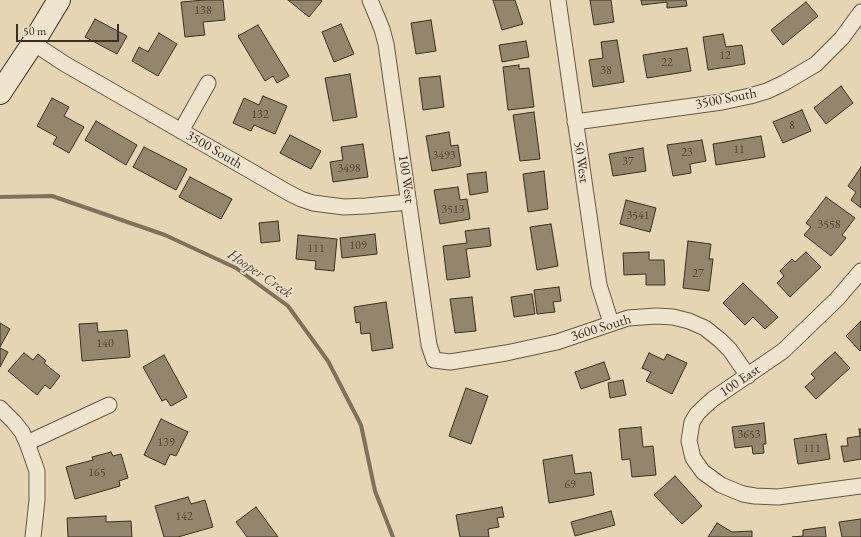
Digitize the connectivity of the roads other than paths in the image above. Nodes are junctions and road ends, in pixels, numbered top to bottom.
1 (59, 0) edge
2 (370, 0) edge
3 (558, 0) edge
4 (857, 18) edge
5 (33, 43) junction
6 (208, 83) dead end
7 (0, 93) edge
8 (576, 122) junction
9 (181, 131) junction
10 (409, 202) junction
11 (861, 270) edge
12 (610, 323) junction
13 (434, 360) joint
14 (748, 376) junction
15 (109, 405) dead end
16 (0, 408) edge
17 (27, 443) junction
18 (861, 486) edge
19 (33, 537) edge

1 - 5 street
2 - 10 street, 100 West
3 - 8 street, 50 West
4 - 8 street, 3500 South
5 - 7 street
5 - 9 street, 3500 South
6 - 9 street
8 - 12 street, 50 West
9 - 10 street, 3500 South
10 - 13 street, 100 West
11 - 14 street, 100 East
12 - 13 street, 3600 South
12 - 14 street, 3600 South
14 - 18 street, 100 East
15 - 17 street
16 - 17 street
17 - 19 street

